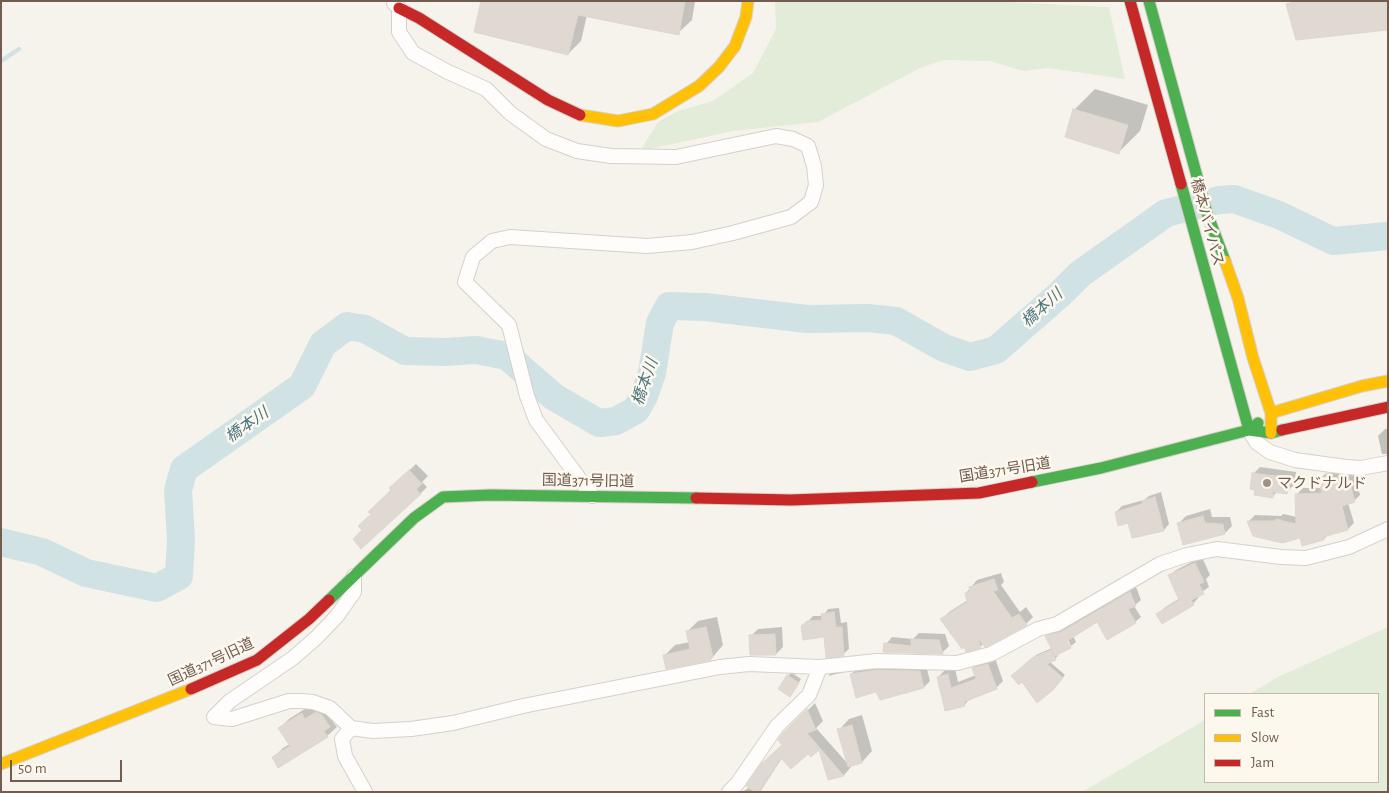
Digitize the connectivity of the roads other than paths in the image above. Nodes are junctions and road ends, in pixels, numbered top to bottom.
1 (748, 1) edge
2 (1130, 1) edge
3 (1149, 1) edge
4 (396, 5) edge
5 (1388, 381) edge
6 (1388, 407) edge
7 (1271, 412) junction
8 (1249, 430) junction
9 (1271, 433) junction
10 (1388, 463) edge
11 (592, 496) junction
12 (1388, 529) edge
13 (354, 576) junction
14 (820, 667) junction
15 (351, 728) junction
16 (1, 764) edge
17 (365, 792) edge
18 (729, 792) edge

1 - 4 main road
2 - 8 main road, 橋本バイパス
3 - 7 main road, 橋本バイパス
4 - 11 street
5 - 7 main road
6 - 9 main road
7 - 8 main road
7 - 9 main road, 橋本バイパス
8 - 9 main road
8 - 10 street
8 - 11 main road, 国道371号旧道
11 - 13 main road, 国道371号旧道
12 - 14 street
13 - 15 street
13 - 16 main road, 国道371号旧道
14 - 15 street
14 - 18 street
15 - 17 street

